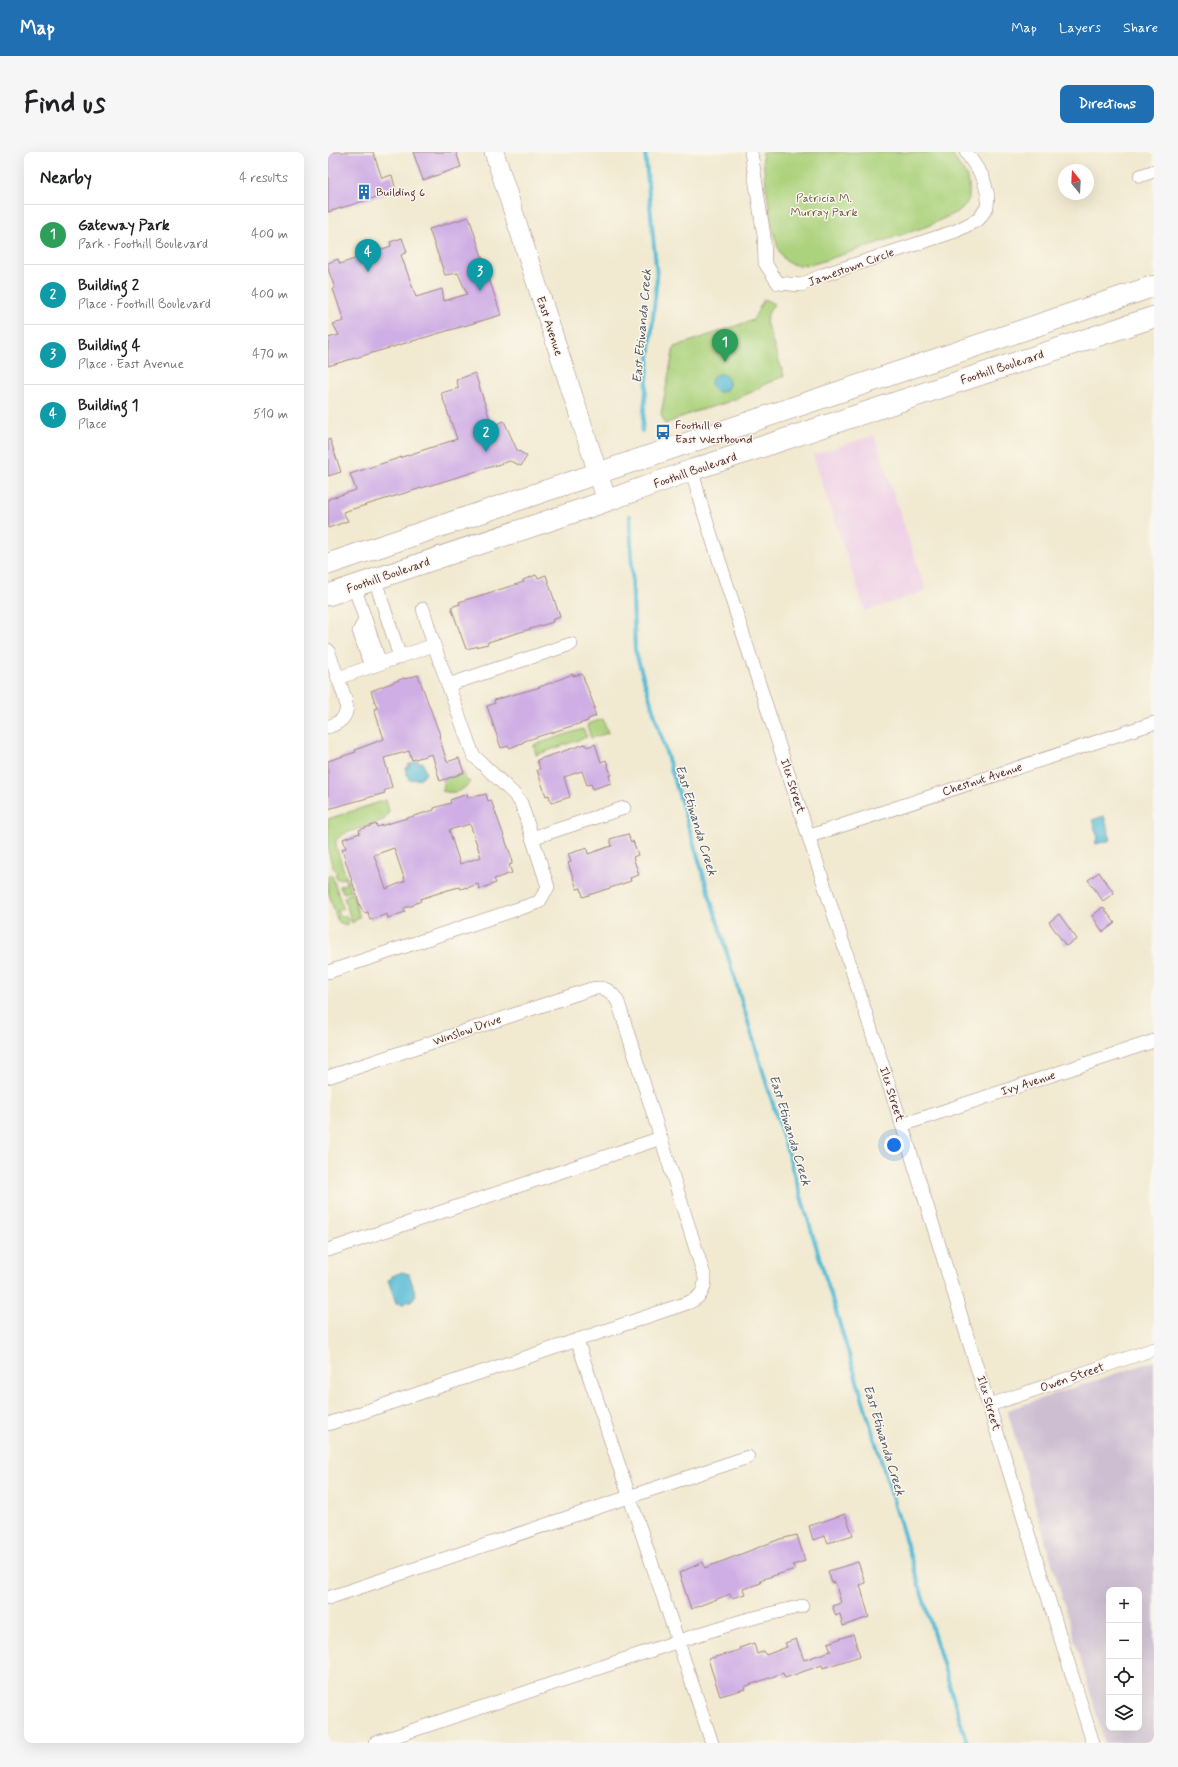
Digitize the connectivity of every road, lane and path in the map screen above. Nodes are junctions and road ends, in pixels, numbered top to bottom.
1 (494, 152) edge
2 (751, 152) edge
3 (966, 152) edge
4 (1154, 171) edge
5 (1140, 176) dead end
6 (1154, 286) edge
7 (1154, 317) edge
8 (692, 470) junction
9 (597, 473) junction
10 (607, 501) junction
11 (328, 564) edge
12 (375, 580) junction
13 (354, 586) junction
14 (328, 595) edge
15 (422, 610) dead end
16 (571, 644) dead end
17 (434, 645) junction
18 (328, 650) edge
19 (400, 657) junction
20 (375, 665) junction
21 (338, 678) junction
22 (448, 685) junction
23 (1154, 723) edge
24 (328, 727) edge
25 (624, 808) dead end
26 (810, 836) junction
27 (532, 838) junction
28 (328, 972) edge
29 (1154, 1041) edge
30 (328, 1077) edge
31 (902, 1125) junction
32 (661, 1138) junction
33 (328, 1250) edge
34 (577, 1340) junction
35 (1154, 1349) edge
36 (990, 1405) junction
37 (328, 1424) edge
38 (748, 1457) dead end
39 (629, 1496) junction
40 (328, 1598) edge
41 (802, 1606) dead end
42 (678, 1641) junction
43 (375, 1743) edge
44 (712, 1743) edge
45 (1093, 1743) edge

1 - 9 main road, East Avenue
2 - 3 street, Jamestown Circle
4 - 5 street
6 - 9 main road
7 - 8 main road, Foothill Boulevard
8 - 10 main road, Foothill Boulevard
8 - 26 street, Ilex Street
9 - 10 main road, East Avenue
9 - 11 main road
10 - 12 main road, Foothill Boulevard
12 - 13 main road, Foothill Boulevard
12 - 19 street
13 - 14 main road, Foothill Boulevard
13 - 20 street
15 - 17 street
16 - 22 street
17 - 19 street
17 - 22 street
18 - 21 street
19 - 20 street
20 - 21 street
21 - 24 street
22 - 27 street
23 - 26 street, Chestnut Avenue
25 - 27 street
26 - 31 street, Ilex Street
27 - 28 street
29 - 31 street, Ivy Avenue
30 - 32 street, Winslow Drive
31 - 36 street, Ilex Street
32 - 33 street
32 - 34 street
34 - 37 street
34 - 39 street
35 - 36 street, Owen Street
36 - 45 street, Ilex Street
38 - 39 street
39 - 40 street
39 - 42 street
41 - 42 street
42 - 43 street
42 - 44 street

